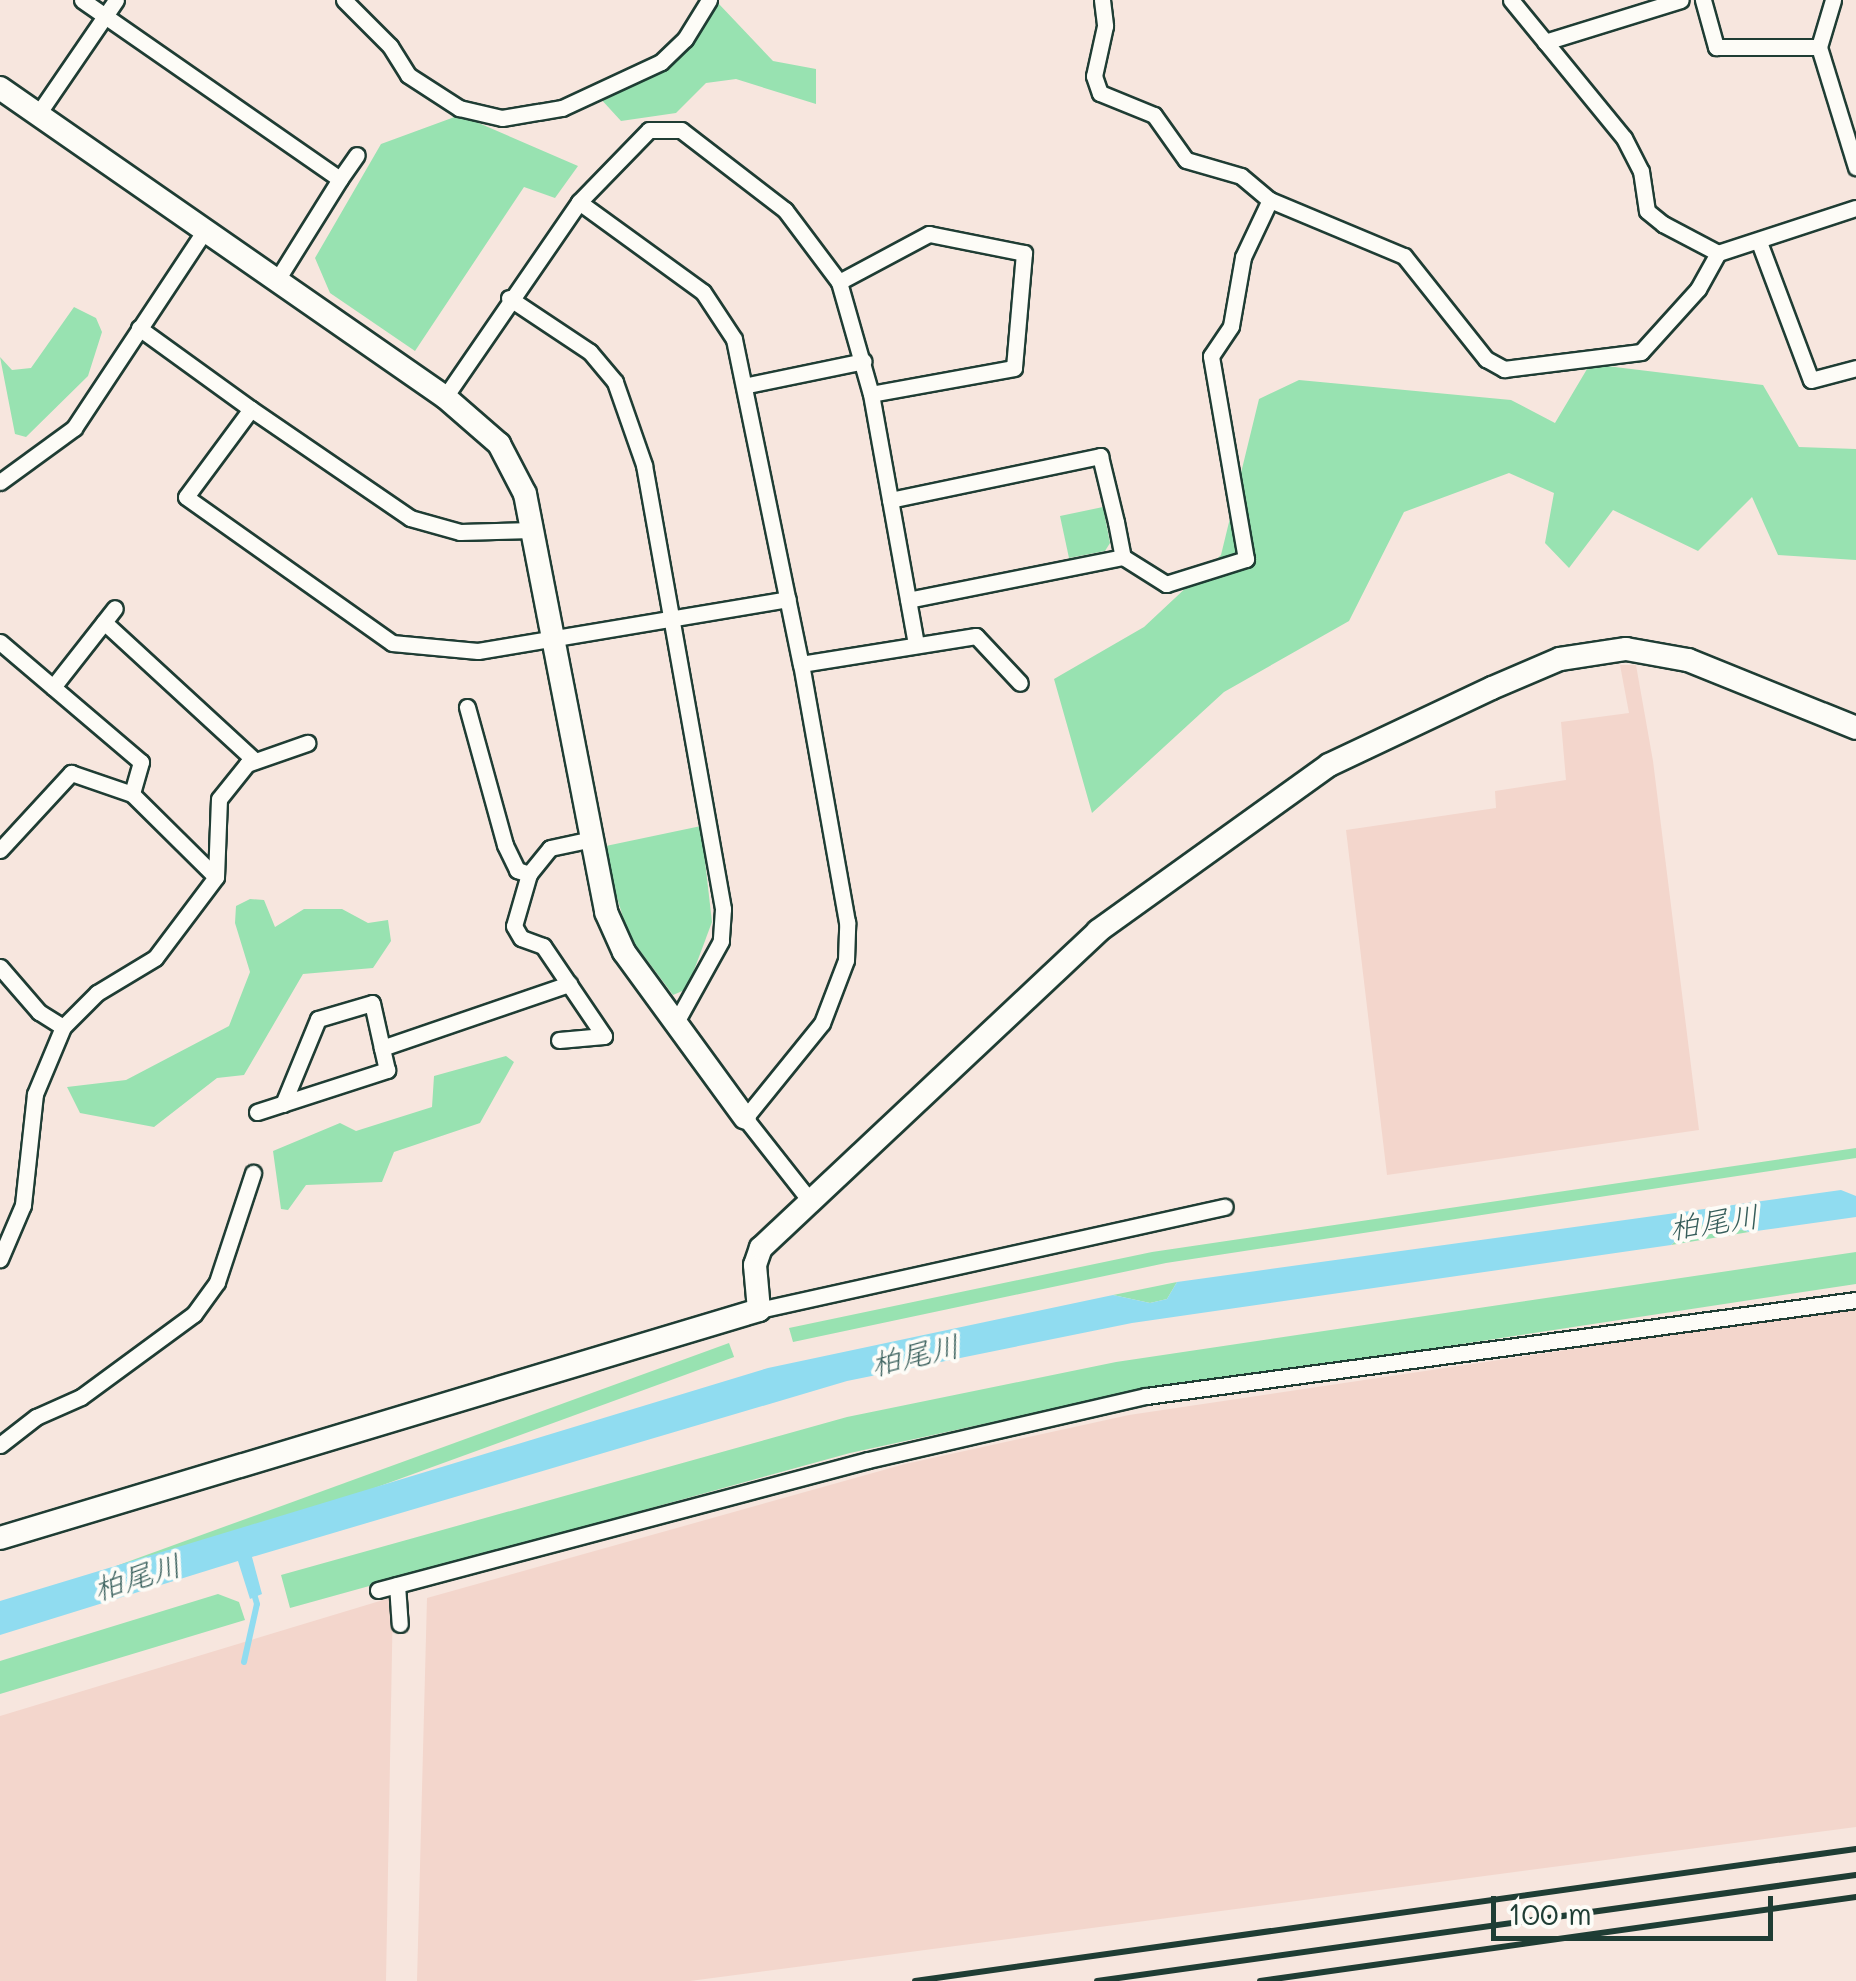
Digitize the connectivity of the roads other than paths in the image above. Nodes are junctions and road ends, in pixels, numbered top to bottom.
1 (82, 0) edge
2 (116, 0) edge
3 (344, 0) edge
4 (709, 0) edge
5 (1102, 0) edge
6 (1511, 0) edge
7 (1681, 0) edge
8 (1703, 0) edge
9 (1832, 0) edge
10 (105, 16) junction
11 (1545, 42) junction
12 (1819, 47) junction
13 (0, 88) edge
14 (38, 114) junction
15 (358, 155) dead end
16 (1856, 167) edge
17 (340, 179) junction
18 (1270, 200) junction
19 (579, 202) junction
20 (1856, 208) edge
21 (203, 233) junction
22 (1760, 242) junction
23 (1718, 253) junction
24 (277, 280) junction
25 (839, 282) junction
26 (509, 298) junction
27 (139, 328) junction
28 (864, 360) junction
29 (1856, 368) edge
30 (748, 385) junction
31 (871, 394) junction
32 (445, 397) junction
33 (251, 408) junction
34 (0, 482) edge
35 (890, 500) junction
36 (532, 530) junction
37 (1122, 556) junction
38 (788, 599) junction
39 (908, 600) junction
40 (115, 608) dead end
41 (672, 620) junction
42 (104, 622) junction
43 (553, 641) junction
44 (0, 642) edge
45 (916, 645) junction
46 (800, 664) junction
47 (1020, 683) dead end
48 (52, 687) junction
49 (467, 707) dead end
50 (1856, 728) edge
51 (307, 743) dead end
52 (255, 761) junction
53 (132, 794) junction
54 (588, 840) junction
55 (0, 850) edge
56 (529, 874) junction
57 (216, 877) junction
58 (0, 967) edge
59 (569, 984) junction
60 (675, 1024) junction
61 (63, 1027) junction
62 (560, 1040) dead end
63 (382, 1048) junction
64 (283, 1104) junction
65 (257, 1112) dead end
66 (745, 1118) junction
67 (253, 1172) dead end
68 (811, 1202) junction
69 (1224, 1207) dead end
70 (0, 1259) edge
71 (1856, 1300) edge
72 (759, 1310) junction
73 (0, 1446) edge
74 (0, 1538) edge
75 (397, 1585) junction
76 (378, 1590) dead end
77 (400, 1624) dead end

1 - 10 street
2 - 10 street
3 - 4 street
5 - 18 street
6 - 11 street
7 - 11 street
8 - 12 street
9 - 12 street
10 - 14 street
10 - 17 street
11 - 23 street
12 - 16 street
13 - 14 street
14 - 21 street
15 - 17 street
17 - 24 street
18 - 23 street
18 - 37 street
19 - 25 street
19 - 26 street
19 - 30 street
20 - 22 street
21 - 24 street
21 - 27 street
22 - 23 street
22 - 29 street
24 - 32 street
25 - 28 street
25 - 31 street
26 - 32 street
26 - 41 street
27 - 33 street
27 - 34 street
28 - 30 street
28 - 31 street
30 - 38 street
31 - 35 street
32 - 36 street
33 - 36 street
33 - 43 street
35 - 37 street
35 - 39 street
36 - 43 street
37 - 39 street
38 - 41 street
38 - 46 street
39 - 45 street
40 - 42 street
41 - 43 street
41 - 60 street
42 - 48 street
42 - 52 street
43 - 54 street
44 - 48 street
45 - 46 street
45 - 47 street
46 - 66 street
48 - 53 street
49 - 56 street
50 - 68 street
51 - 52 street
52 - 57 street
53 - 55 street
53 - 57 street
54 - 56 street
54 - 60 street
56 - 59 street
57 - 61 street
58 - 61 street
59 - 62 street
59 - 63 street
60 - 66 street
61 - 70 street
63 - 64 street
63 - 64 street
64 - 65 street
66 - 68 street
67 - 73 street
68 - 72 street
69 - 72 street
71 - 75 street
72 - 74 street
75 - 76 street
75 - 77 street

